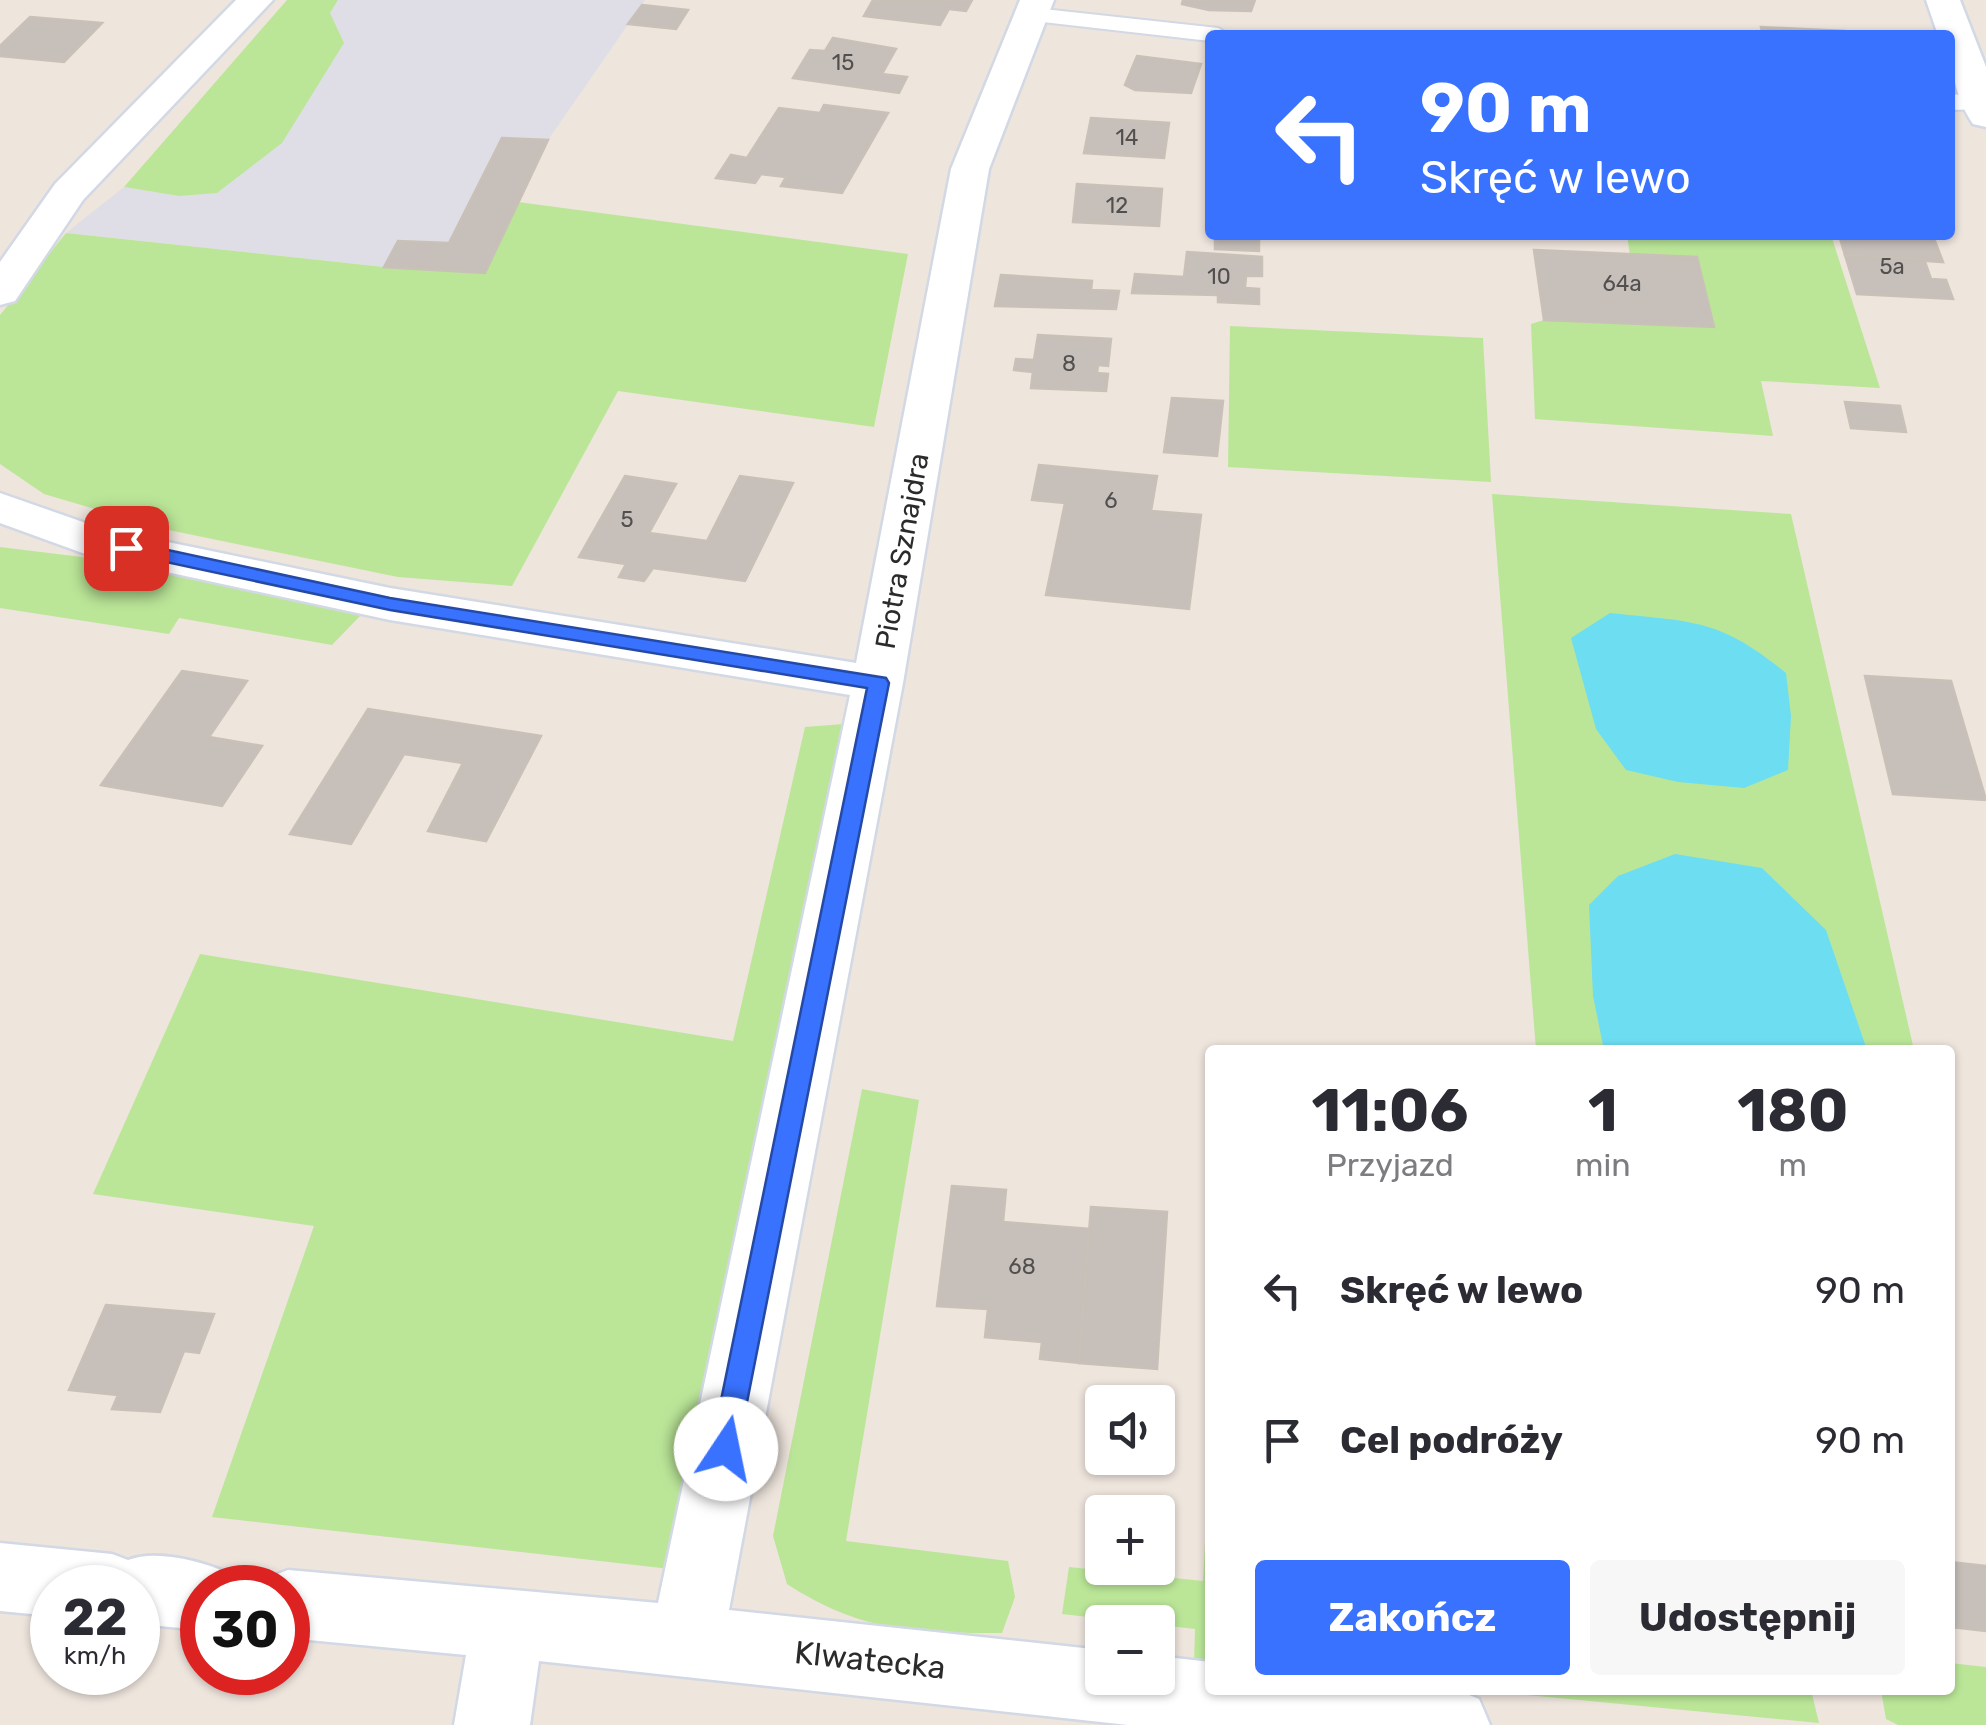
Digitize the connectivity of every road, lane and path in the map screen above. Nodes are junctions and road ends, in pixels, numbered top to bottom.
1 (256, 0) edge
2 (1942, 0) edge
3 (1036, 8) edge
4 (1950, 30) edge
5 (1205, 33) edge
6 (1955, 46) edge
7 (1972, 107) edge
8 (0, 292) edge
9 (0, 507) edge
10 (878, 683) junction
11 (0, 1577) edge
12 (30, 1580) edge
13 (310, 1606) edge
14 (508, 1623) junction
15 (687, 1640) junction
16 (1430, 1724) edge
17 (492, 1725) edge

1 - 8 street
2 - 4 street
3 - 5 lane
3 - 10 street, Piotra Sznajdra
6 - 7 street
9 - 10 street
10 - 15 street, Piotra Sznajdra
11 - 12 street
13 - 14 street, Klwatecka
14 - 15 street, Klwatecka
14 - 17 street
15 - 16 street, Klwatecka

